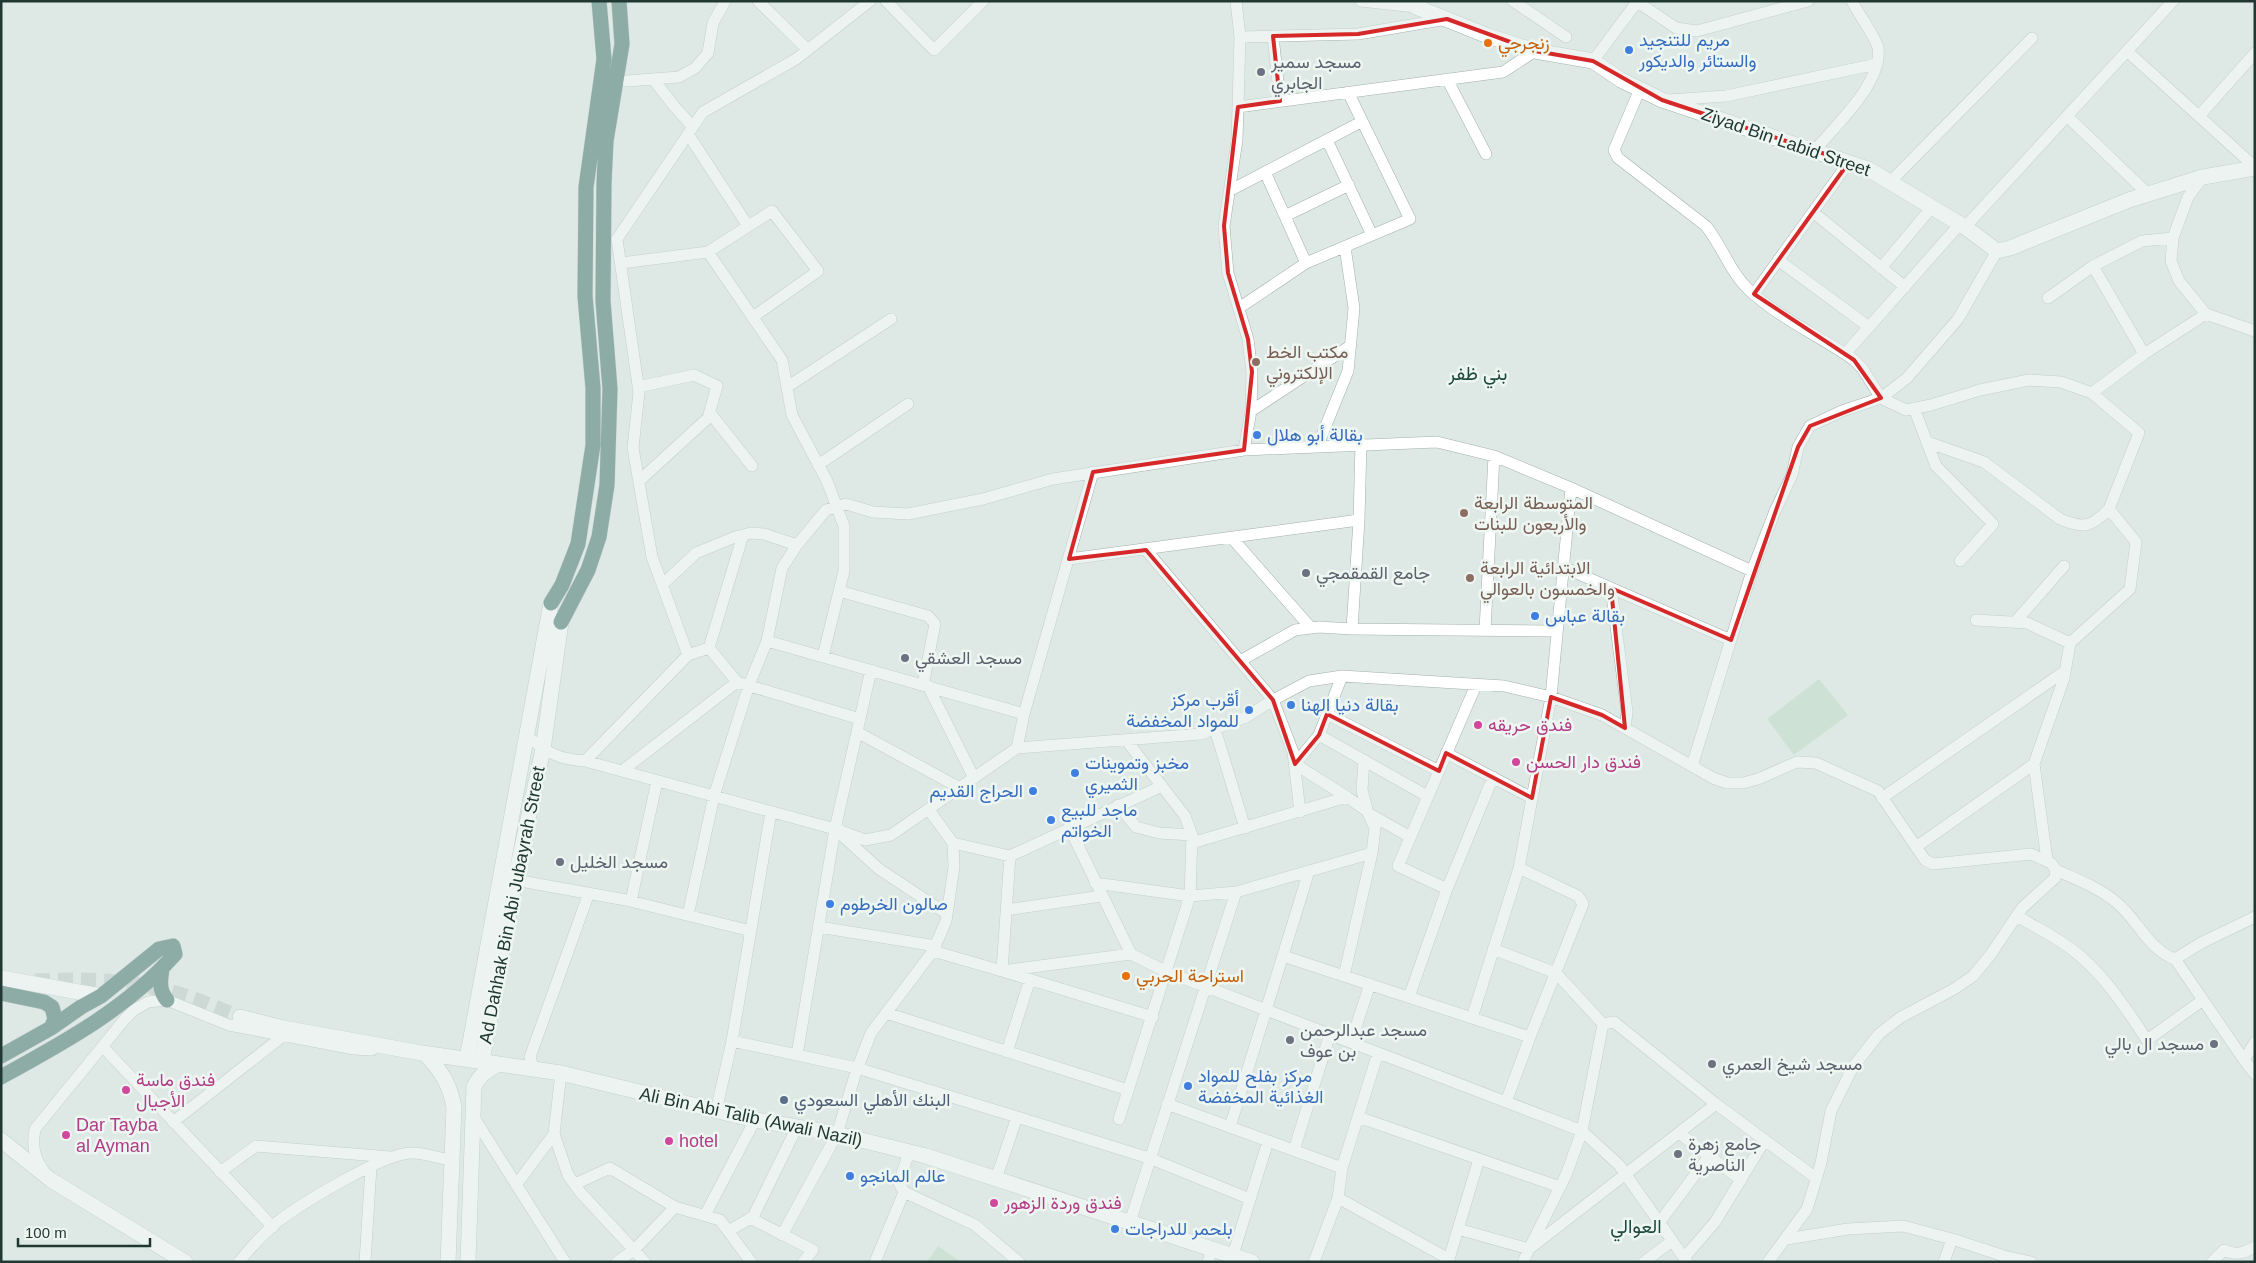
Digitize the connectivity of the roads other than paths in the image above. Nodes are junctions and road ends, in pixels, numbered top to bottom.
1 (599, 1) edge
2 (619, 1) edge
3 (758, 1) edge
4 (870, 1) edge
5 (886, 1) edge
6 (983, 1) edge
7 (1236, 1) edge
8 (1513, 1) edge
9 (1808, 1) edge
10 (1852, 1) edge
11 (2172, 1) edge
12 (723, 2) edge
13 (1365, 2) edge
14 (1636, 2) edge
15 (1417, 4) edge
16 (1447, 19) junction
17 (1273, 36) junction
18 (1240, 37) junction
19 (1566, 37) dead end
20 (2032, 38) dead end
21 (808, 50) junction
22 (1535, 51) junction
23 (2127, 51) junction
24 (2255, 53) edge
25 (1593, 61) junction
26 (1877, 64) junction
27 (653, 79) junction
28 (1447, 79) junction
29 (627, 81) dead end
30 (1640, 89) junction
31 (1348, 92) junction
32 (1662, 100) junction
33 (1280, 101) junction
34 (1238, 107) junction
35 (2067, 116) junction
36 (2199, 116) junction
37 (1362, 122) junction
38 (690, 131) junction
39 (1327, 140) junction
40 (1815, 150) junction
41 (1486, 154) dead end
42 (1849, 162) junction
43 (2255, 168) edge
44 (1265, 172) junction
45 (2203, 177) junction
46 (1890, 182) junction
47 (1349, 185) junction
48 (1229, 191) junction
49 (2148, 194) junction
50 (1932, 207) junction
51 (1813, 212) junction
52 (1285, 216) junction
53 (748, 226) junction
54 (1962, 226) junction
55 (1372, 235) junction
56 (2173, 238) junction
57 (1345, 246) junction
58 (1997, 251) junction
59 (708, 252) junction
60 (1778, 260) junction
61 (621, 263) junction
62 (1306, 263) junction
63 (2093, 266) junction
64 (1881, 268) junction
65 (1905, 287) junction
66 (1754, 294) junction
67 (2048, 298) dead end
68 (1239, 308) junction
69 (2206, 314) junction
70 (753, 317) junction
71 (891, 319) dead end
72 (1869, 327) junction
73 (2255, 331) edge
74 (1350, 346) junction
75 (1845, 354) junction
76 (2144, 354) junction
77 (638, 386) junction
78 (788, 387) junction
79 (2092, 393) junction
80 (1881, 398) junction
81 (908, 404) dead end
82 (1914, 408) junction
83 (1251, 411) junction
84 (710, 413) junction
85 (1927, 442) junction
86 (1361, 443) junction
87 (1318, 446) junction
88 (1244, 450) junction
89 (1494, 456) junction
90 (818, 465) junction
91 (752, 466) dead end
92 (1093, 472) junction
93 (639, 482) junction
94 (1571, 488) junction
95 (836, 507) junction
96 (2109, 509) junction
97 (1360, 520) junction
98 (743, 535) junction
99 (1232, 538) junction
100 (797, 545) junction
101 (1146, 550) junction
102 (1069, 559) junction
103 (1960, 560) dead end
104 (2064, 566) dead end
105 (1564, 567) junction
106 (1752, 571) junction
107 (662, 584) junction
108 (1611, 588) junction
109 (839, 591) junction
110 (551, 603) joint
111 (1976, 620) dead end
112 (562, 622) joint
113 (2015, 622) junction
114 (1311, 628) junction
115 (1352, 629) junction
116 (1485, 630) junction
117 (1557, 631) junction
118 (1731, 640) junction
119 (767, 641) junction
120 (2070, 643) junction
121 (709, 648) junction
122 (688, 655) junction
123 (823, 656) junction
124 (1240, 661) junction
125 (871, 670) junction
126 (2065, 671) junction
127 (1342, 676) junction
128 (737, 682) junction
129 (749, 685) junction
130 (1476, 685) junction
131 (926, 686) junction
132 (1551, 697) junction
133 (1273, 700) junction
134 (1024, 714) junction
135 (1327, 714) junction
136 (860, 719) junction
137 (1625, 728) junction
138 (1215, 729) junction
139 (857, 732) junction
140 (1319, 735) junction
141 (526, 736) junction
142 (1126, 740) junction
143 (1017, 748) junction
144 (543, 749) junction
145 (1446, 754) junction
146 (1364, 760) junction
147 (585, 761) junction
148 (1295, 764) junction
149 (2034, 764) junction
150 (1692, 766) junction
151 (622, 771) junction
152 (1439, 771) junction
153 (1493, 776) junction
154 (974, 778) junction
155 (658, 781) junction
156 (1162, 786) junction
157 (960, 788) junction
158 (714, 796) junction
159 (1427, 796) junction
160 (1347, 797) junction
161 (1532, 798) junction
162 (1882, 798) junction
163 (1118, 805) junction
164 (929, 810) junction
165 (771, 812) junction
166 (1300, 812) junction
167 (1368, 813) junction
168 (1069, 827) junction
169 (1244, 828) junction
170 (835, 829) junction
171 (1410, 837) junction
172 (1192, 839) junction
173 (953, 843) junction
174 (1916, 847) junction
175 (1372, 853) junction
176 (1010, 856) junction
177 (2047, 860) junction
178 (1519, 868) junction
179 (2056, 870) junction
180 (1309, 871) junction
181 (515, 880) junction
182 (1095, 883) junction
183 (1446, 889) junction
184 (1236, 892) junction
185 (589, 893) junction
186 (1101, 896) junction
187 (1190, 896) junction
188 (631, 901) junction
189 (1006, 910) junction
190 (947, 914) junction
191 (688, 916) junction
192 (2017, 916) junction
193 (2255, 917) edge
194 (818, 927) junction
195 (751, 931) junction
196 (934, 948) junction
197 (1493, 949) junction
198 (1131, 954) junction
199 (1283, 956) junction
200 (2175, 959) junction
201 (162, 969) junction
202 (1002, 971) junction
203 (1167, 972) junction
204 (1556, 972) junction
205 (1344, 976) junction
206 (1, 978) edge
207 (1030, 979) junction
208 (1370, 984) junction
209 (1206, 986) junction
210 (1, 994) edge
211 (101, 996) junction
212 (1409, 997) junction
213 (167, 1000) junction
214 (2204, 1000) junction
215 (1266, 1010) junction
216 (886, 1013) junction
217 (240, 1017) tunnel mouth
218 (1152, 1017) junction
219 (1472, 1018) junction
220 (1603, 1024) junction
221 (51, 1028) junction
222 (1330, 1034) junction
223 (283, 1036) junction
224 (1530, 1037) junction
225 (732, 1041) junction
226 (1351, 1042) junction
227 (2255, 1042) edge
228 (103, 1047) junction
229 (1006, 1052) junction
230 (423, 1053) junction
231 (1378, 1053) junction
232 (797, 1055) junction
233 (1, 1056) edge
234 (467, 1059) junction
235 (2244, 1060) junction
236 (482, 1061) junction
237 (498, 1064) junction
238 (857, 1068) junction
239 (534, 1070) junction
240 (561, 1074) junction
241 (2255, 1074) edge
242 (1, 1077) edge
243 (1128, 1090) junction
244 (1506, 1102) junction
245 (1168, 1104) junction
246 (1716, 1104) junction
247 (716, 1111) junction
248 (473, 1116) junction
249 (1017, 1117) junction
250 (1358, 1117) junction
251 (1119, 1119) dead end
252 (755, 1120) junction
253 (174, 1122) junction
254 (797, 1127) junction
255 (1230, 1127) junction
256 (1582, 1131) junction
257 (1680, 1133) junction
258 (554, 1134) junction
259 (838, 1134) junction
260 (1, 1140) edge
261 (1765, 1140) junction
262 (1268, 1141) junction
263 (1294, 1150) junction
264 (908, 1152) junction
265 (1710, 1156) junction
266 (394, 1157) junction
267 (1149, 1158) junction
268 (1479, 1159) junction
269 (450, 1160) junction
270 (372, 1167) junction
271 (1342, 1168) junction
272 (220, 1172) junction
273 (1626, 1174) junction
274 (1816, 1178) junction
275 (996, 1179) junction
276 (51, 1180) junction
277 (1741, 1180) junction
278 (575, 1184) junction
279 (516, 1185) junction
280 (1560, 1187) junction
281 (904, 1192) junction
282 (1338, 1198) junction
283 (1250, 1199) junction
284 (675, 1207) junction
285 (705, 1216) junction
286 (750, 1218) junction
287 (1130, 1222) junction
288 (1659, 1223) junction
289 (272, 1227) junction
290 (1458, 1229) junction
291 (728, 1231) junction
292 (782, 1235) junction
293 (1787, 1239) junction
294 (1952, 1239) junction
295 (1672, 1241) junction
296 (2255, 1247) edge
297 (635, 1249) junction
298 (1210, 1255) edge
299 (1233, 1256) junction
300 (1526, 1258) edge
301 (1448, 1260) edge
302 (1686, 1260) edge
303 (2025, 1261) edge
304 (185, 1262) edge
305 (239, 1262) edge
306 (365, 1262) edge
307 (448, 1262) edge
308 (468, 1262) edge
309 (565, 1262) edge
310 (617, 1262) edge
311 (646, 1262) edge
312 (752, 1262) edge
313 (803, 1262) edge
314 (875, 1262) edge
315 (1019, 1262) edge
316 (1252, 1262) edge
317 (1314, 1262) edge
318 (1644, 1262) edge
319 (1768, 1262) edge
320 (1944, 1262) edge
321 (2212, 1262) edge

1 - 110 highway
2 - 112 highway
3 - 21 street
4 - 21 street
5 - 6 street
7 - 18 street
8 - 19 street
9 - 14 street
10 - 26 street
11 - 23 street
12 - 27 street
13 - 15 street, Ziyad Bin Labid Street
14 - 25 street
15 - 16 main road, Ziyad Bin Labid Street
16 - 17 street
16 - 22 main road, Ziyad Bin Labid Street
17 - 18 street
17 - 33 street
18 - 34 street
20 - 46 street
21 - 38 street
22 - 25 main road, Ziyad Bin Labid Street
22 - 28 street
23 - 35 street
23 - 36 street
24 - 36 street
25 - 30 main road, Ziyad Bin Labid Street
26 - 32 street
26 - 40 street
27 - 29 street
27 - 38 street
28 - 31 street
28 - 41 street
30 - 32 main road, Ziyad Bin Labid Street
30 - 66 street
31 - 33 street
31 - 37 street
32 - 40 main road, Ziyad Bin Labid Street
33 - 34 street
34 - 48 street
35 - 49 street
35 - 54 street
36 - 43 street
37 - 39 street
37 - 55 street
38 - 53 street
38 - 61 street
39 - 44 street
39 - 47 street
40 - 42 main road, Ziyad Bin Labid Street
42 - 46 main road, Ziyad Bin Labid Street
42 - 51 street
43 - 45 main road
44 - 48 street
44 - 52 street
45 - 49 main road
45 - 56 street
46 - 50 main road, Ziyad Bin Labid Street
47 - 52 street
47 - 55 street
48 - 68 street
49 - 58 main road
50 - 54 main road, Ziyad Bin Labid Street
50 - 64 street
51 - 60 street
51 - 64 street
52 - 62 street
53 - 59 street
53 - 70 street
54 - 58 main road, Ziyad Bin Labid Street
54 - 65 street
55 - 57 street
56 - 63 street
56 - 69 street
57 - 62 street
57 - 74 street
58 - 80 street
59 - 61 street
59 - 70 street
60 - 66 street
60 - 72 street
61 - 77 street
62 - 68 street
63 - 67 street
63 - 76 street
64 - 65 street
65 - 72 street
66 - 75 street
68 - 83 street
69 - 73 street
69 - 76 street
70 - 78 street
71 - 78 street
72 - 75 street
74 - 83 street
74 - 87 street
75 - 80 street
76 - 79 street
77 - 84 street
77 - 93 street
78 - 90 street
79 - 82 street
79 - 96 street
80 - 82 street
80 - 106 street
81 - 90 street
82 - 85 street
83 - 88 street
84 - 91 street
84 - 93 street
85 - 96 street
85 - 103 street
86 - 87 street
86 - 89 street
86 - 97 street
87 - 88 street
88 - 92 street
89 - 94 street
89 - 116 street
90 - 95 street
92 - 95 street
92 - 102 street
93 - 107 street
94 - 105 street
94 - 106 street
95 - 100 street
95 - 109 street
96 - 120 street
97 - 99 street
97 - 115 street
98 - 100 street
98 - 107 street
98 - 121 street
99 - 101 street
99 - 114 street
100 - 119 street
101 - 102 street
101 - 124 street
102 - 134 street
104 - 113 street
105 - 108 street
105 - 117 street
106 - 118 street
107 - 122 street
108 - 118 street
108 - 137 street
109 - 123 street
109 - 131 street
110 - 141 main road
111 - 113 street
112 - 144 main road, Ad Dahhak Bin Abi Jubayrah Street
113 - 120 street
114 - 115 street
114 - 124 street
115 - 116 street
116 - 117 street
117 - 132 street
118 - 150 street
119 - 123 street
119 - 129 street
120 - 126 street
121 - 122 street
121 - 128 street
122 - 147 street
123 - 125 street
124 - 133 street
125 - 131 street
125 - 136 street
126 - 149 street
126 - 162 street
127 - 130 street
127 - 133 street
127 - 135 street
128 - 129 street
128 - 151 street
129 - 136 street
129 - 158 street
130 - 132 street
130 - 145 street
131 - 134 street
131 - 154 street
132 - 137 street
132 - 161 street
133 - 138 street
133 - 148 street
134 - 143 street
135 - 140 street
135 - 152 street
136 - 139 street
137 - 150 street
138 - 142 street
138 - 169 street
139 - 157 street
139 - 170 street
140 - 146 street
140 - 148 street
141 - 144 street
141 - 234 main road
142 - 143 street
142 - 156 street
143 - 154 street
144 - 147 street
144 - 181 main road, Ad Dahhak Bin Abi Jubayrah Street
145 - 152 street
145 - 153 street
146 - 159 street
146 - 167 street
147 - 151 street
148 - 160 street
148 - 166 street
149 - 174 street
149 - 177 street
150 - 162 street
151 - 155 street
152 - 159 street
153 - 161 street
153 - 183 street
154 - 157 street
155 - 158 street
155 - 188 street
156 - 163 street
156 - 172 street
157 - 164 street
158 - 165 street
158 - 191 street
159 - 171 street
160 - 166 street
160 - 167 street
161 - 178 street
162 - 174 street
163 - 168 street
163 - 172 street
164 - 170 street
164 - 173 street
165 - 170 street
165 - 195 street
166 - 169 street
167 - 171 street
167 - 175 street
168 - 176 street
168 - 182 street
169 - 172 street
170 - 190 street
170 - 194 street
171 - 183 street
172 - 187 street
173 - 176 street
173 - 190 street
174 - 177 street
175 - 180 street
175 - 205 street
176 - 189 street
177 - 179 street
178 - 197 street
178 - 204 street
179 - 192 street
179 - 200 street
180 - 184 street
180 - 199 street
181 - 185 street
181 - 236 main road, Ad Dahhak Bin Abi Jubayrah Street
182 - 186 street
182 - 187 street
183 - 212 street
184 - 187 street
184 - 209 street
185 - 188 street
185 - 239 street
186 - 189 street
186 - 198 street
187 - 203 street
188 - 191 street
189 - 202 street
190 - 196 street
191 - 195 street
192 - 214 street
192 - 274 street
193 - 200 street
194 - 196 street
194 - 232 street
195 - 225 street
196 - 202 street
196 - 216 street
197 - 204 street
197 - 219 street
198 - 202 street
198 - 203 street
199 - 205 street
199 - 215 street
200 - 214 street
201 - 211 highway
201 - 213 highway
201 - 242 highway
202 - 207 street
203 - 209 street
203 - 218 street
204 - 220 street
204 - 224 street
205 - 208 street
206 - 211 main road
207 - 218 street
207 - 229 street
208 - 212 street
208 - 226 street
209 - 215 street
209 - 245 street
210 - 221 highway
211 - 221 highway
212 - 219 street
213 - 223 street
213 - 228 street
214 - 235 street
215 - 222 street
215 - 255 street
216 - 229 street
216 - 238 street
217 - 230 main road, Ali Bin Abi Talib (Awali Nazil)
218 - 243 street
219 - 224 street
220 - 246 street
220 - 256 street
221 - 233 highway
222 - 226 street
222 - 263 street
223 - 230 street
223 - 253 street
224 - 244 street
225 - 232 street
225 - 247 street
226 - 231 street
227 - 235 street
228 - 253 street
228 - 276 street
229 - 243 street
230 - 234 main road, Ali Bin Abi Talib (Awali Nazil)
230 - 269 main road
231 - 244 street
231 - 250 street
232 - 238 street
234 - 236 main road, Ali Bin Abi Talib (Awali Nazil)
235 - 241 street
236 - 237 main road, Ali Bin Abi Talib (Awali Nazil)
237 - 239 main road, Ali Bin Abi Talib (Awali Nazil)
237 - 248 main road
238 - 249 street
238 - 259 street
239 - 240 main road, Ali Bin Abi Talib (Awali Nazil)
240 - 247 main road, Ali Bin Abi Talib (Awali Nazil)
240 - 258 street
243 - 251 street
244 - 256 street
245 - 255 street
245 - 267 street
246 - 257 street
246 - 261 street
247 - 252 main road, Ali Bin Abi Talib (Awali Nazil)
248 - 279 street
248 - 308 main road
249 - 267 street
249 - 275 street
250 - 268 street
250 - 271 street
252 - 254 main road, Ali Bin Abi Talib (Awali Nazil)
252 - 285 street
253 - 272 street
254 - 259 main road, Ali Bin Abi Talib (Awali Nazil)
254 - 286 street
255 - 262 street
256 - 273 street
256 - 280 street
257 - 265 street
257 - 273 street
258 - 278 street
258 - 279 street
259 - 264 main road, Ali Bin Abi Talib (Awali Nazil)
259 - 292 street
260 - 276 main road
261 - 274 street
261 - 277 street
262 - 263 street
262 - 283 street
263 - 271 street
264 - 275 main road, Ali Bin Abi Talib (Awali Nazil)
264 - 281 street
265 - 277 street
265 - 288 street
266 - 269 street
266 - 270 street
266 - 272 street
267 - 283 street
267 - 287 street
268 - 280 street
268 - 290 street
269 - 307 main road
270 - 289 street
270 - 306 street
271 - 282 street
272 - 289 street
273 - 288 street
273 - 300 street
274 - 293 street
275 - 287 main road, Ali Bin Abi Talib (Awali Nazil)
276 - 304 main road
277 - 302 street
278 - 284 street
278 - 297 street
279 - 309 street
280 - 300 street
281 - 314 street
281 - 315 street
282 - 301 street
282 - 317 street
283 - 299 street
284 - 285 street
284 - 297 street
285 - 291 street
286 - 291 street
286 - 292 street
287 - 298 main road, Ali Bin Abi Talib (Awali Nazil)
288 - 295 street
289 - 305 street
290 - 300 street
290 - 301 street
291 - 312 street
292 - 313 street
293 - 294 street
293 - 319 street
294 - 303 street
294 - 320 street
295 - 302 street
295 - 318 street
296 - 321 street
297 - 310 street
297 - 311 street
298 - 299 main road, Ali Bin Abi Talib (Awali Nazil)
299 - 316 main road, Ali Bin Abi Talib (Awali Nazil)

